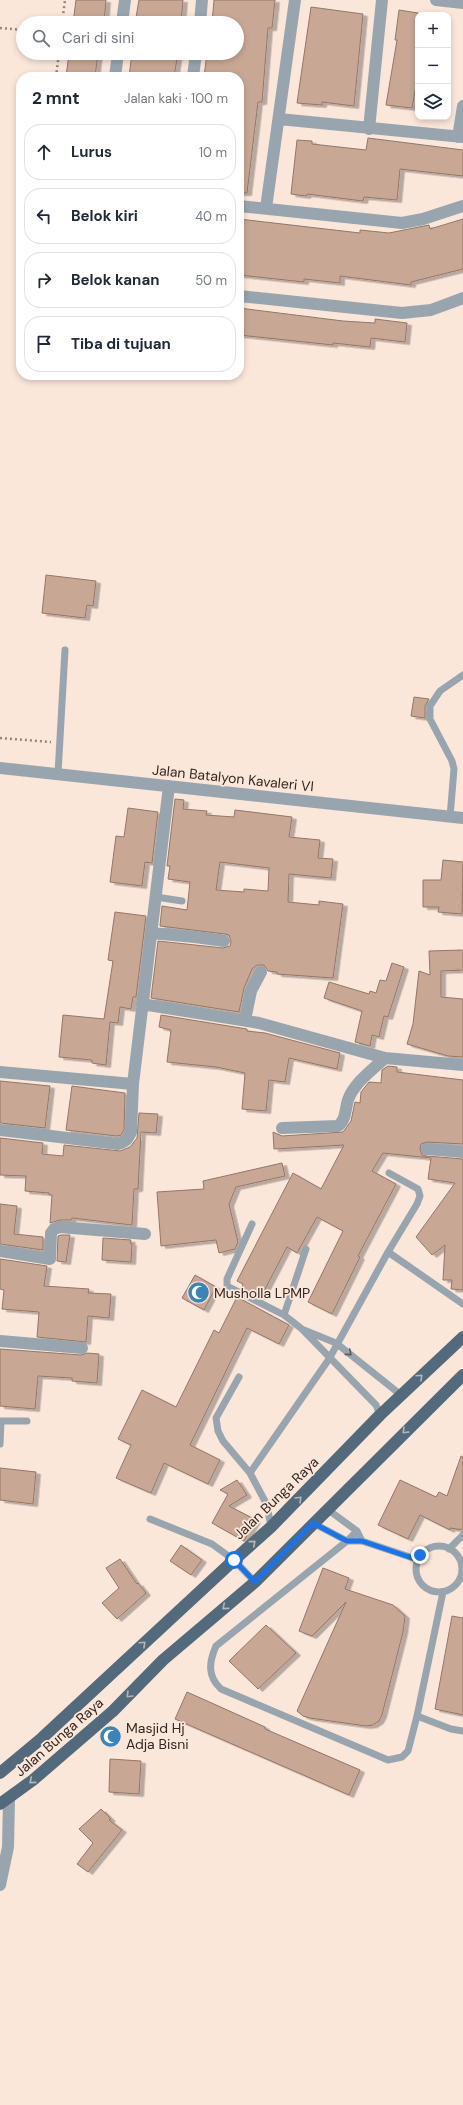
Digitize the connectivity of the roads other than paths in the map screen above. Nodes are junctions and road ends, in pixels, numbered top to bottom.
1 (125, 0) edge
2 (202, 0) edge
3 (295, 0) edge
4 (382, 0) edge
5 (436, 0) edge
6 (463, 3) edge
7 (123, 16) edge
8 (201, 16) edge
9 (117, 60) edge
10 (195, 60) edge
11 (116, 72) edge
12 (194, 72) edge
13 (463, 106) edge
14 (279, 119) junction
15 (369, 129) junction
16 (461, 137) edge
17 (244, 206) edge
18 (463, 206) edge
19 (266, 208) junction
20 (244, 297) edge
21 (463, 298) edge
22 (65, 650) dead end
23 (463, 676) edge
24 (0, 768) edge
25 (58, 774) junction
26 (169, 786) junction
27 (450, 817) junction
28 (463, 818) edge
29 (156, 897) junction
30 (182, 901) dead end
31 (150, 934) junction
32 (224, 941) dead end
33 (261, 972) dead end
34 (142, 1004) junction
35 (245, 1020) junction
36 (385, 1058) junction
37 (463, 1065) edge
38 (0, 1072) edge
39 (133, 1084) junction
40 (282, 1128) dead end
41 (0, 1130) edge
42 (427, 1148) dead end
43 (463, 1152) edge
44 (389, 1173) dead end
45 (252, 1224) dead end
46 (145, 1234) dead end
47 (306, 1249) dead end
48 (0, 1251) edge
49 (388, 1252) junction
50 (463, 1304) edge
51 (284, 1315) junction
52 (302, 1330) junction
53 (463, 1337) edge
54 (0, 1340) edge
55 (336, 1343) junction
56 (82, 1348) dead end
57 (329, 1359) junction
58 (463, 1375) edge
59 (239, 1377) dead end
60 (401, 1395) junction
61 (380, 1415) junction
62 (0, 1421) edge
63 (27, 1421) dead end
64 (0, 1444) edge
65 (250, 1473) junction
66 (327, 1509) junction
67 (150, 1519) dead end
68 (313, 1523) junction
69 (271, 1527) junction
70 (357, 1531) junction
71 (463, 1535) edge
72 (347, 1541) junction
73 (362, 1541) junction
74 (449, 1549) junction
75 (234, 1560) junction
76 (418, 1560) junction
77 (255, 1582) junction
78 (443, 1592) junction
79 (417, 1716) junction
80 (463, 1731) edge
81 (0, 1773) edge
82 (4, 1802) edge
83 (0, 1886) edge

1 - 7 street
2 - 8 street
3 - 14 street
4 - 15 street
5 - 6 street
9 - 11 street
10 - 12 street
13 - 16 street
14 - 15 street
14 - 19 street
15 - 16 street
17 - 19 street
18 - 19 street
20 - 21 street
22 - 25 lane
23 - 27 lane
24 - 25 street, Jalan Batalyon Kavaleri VI
25 - 26 street, Jalan Batalyon Kavaleri VI
26 - 27 street, Jalan Batalyon Kavaleri VI
26 - 29 street
27 - 28 street, Jalan Batalyon Kavaleri VI
29 - 30 lane
29 - 31 street
31 - 32 street
31 - 34 street
33 - 35 street
34 - 35 street
34 - 39 street
35 - 36 street
36 - 37 street
36 - 40 street
38 - 39 street
39 - 41 street
42 - 43 street
44 - 49 lane
45 - 51 lane
46 - 48 street
47 - 51 lane
49 - 50 lane
49 - 55 lane
51 - 52 lane
52 - 55 lane
52 - 57 lane
60 -> 53 main road, Jalan Bunga Raya
54 - 56 street
55 - 57 lane
55 -> 60 lane
57 - 61 lane
57 - 65 lane
58 -> 66 main road, Jalan Bunga Raya
59 - 65 lane
60 - 61 main road, Jalan Bunga Raya
69 -> 61 main road, Jalan Bunga Raya
62 - 63 lane
62 - 64 lane
65 - 69 lane
66 - 68 main road, Jalan Bunga Raya
66 - 70 lane
67 - 75 lane
68 - 72 lane
68 - 77 main road, Jalan Bunga Raya
75 -> 69 main road, Jalan Bunga Raya
70 - 72 lane
70 - 73 lane
71 - 74 lane
72 - 73 lane
72 - 79 lane
73 - 76 lane
74 - 76 lane
74 - 78 lane
75 - 77 lane
81 -> 75 main road, Jalan Bunga Raya
76 - 78 lane
77 -> 82 main road, Jalan Bunga Raya
78 - 79 lane
79 - 80 lane
82 - 83 street

